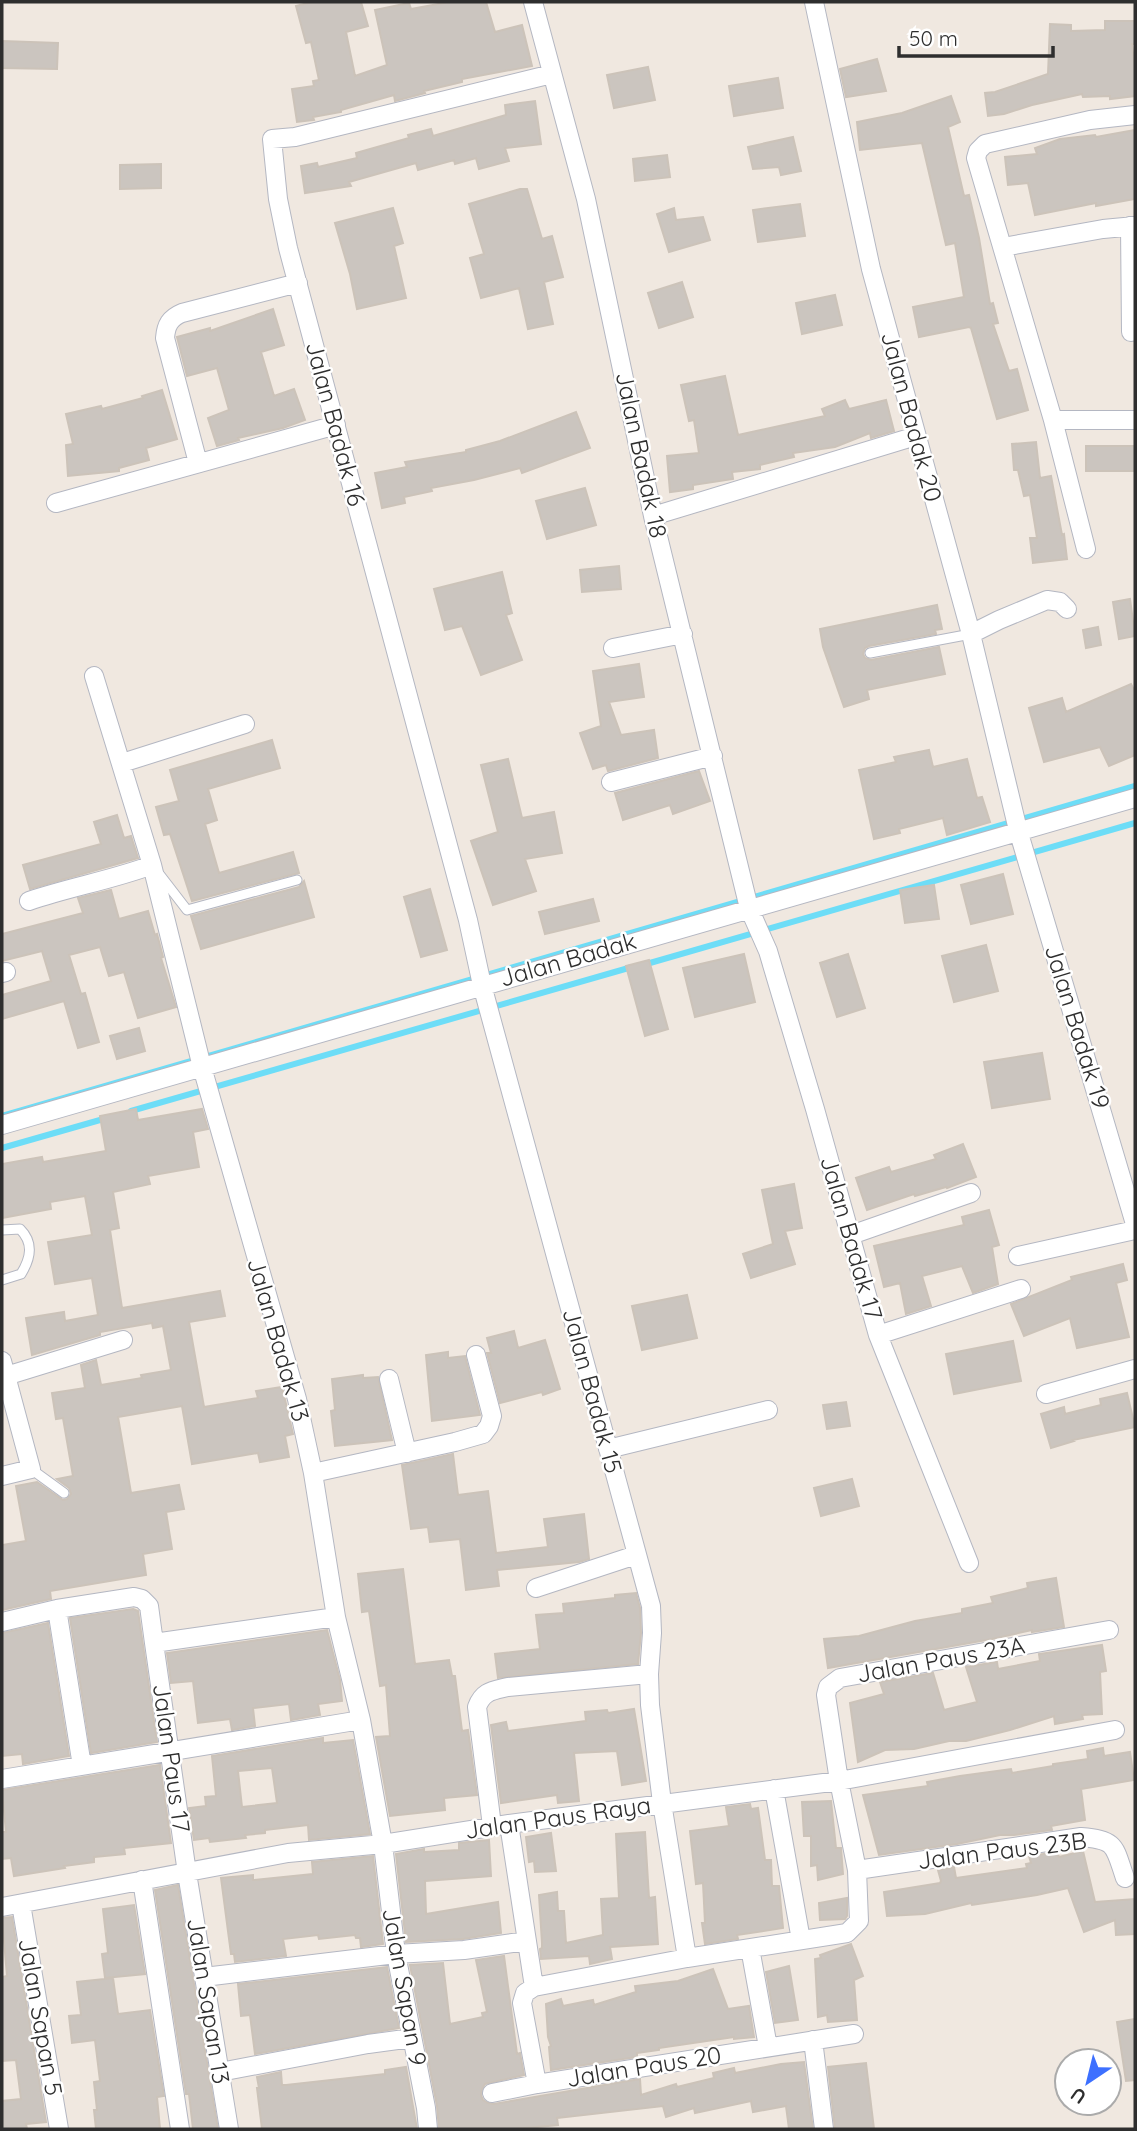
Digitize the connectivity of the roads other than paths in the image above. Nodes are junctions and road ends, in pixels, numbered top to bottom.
1 (533, 2) edge
2 (814, 2) edge
3 (552, 74) junction
4 (1135, 116) edge
5 (1133, 226) edge
6 (1003, 247) junction
7 (298, 283) junction
8 (1131, 332) dead end
9 (1053, 420) junction
10 (1135, 420) edge
11 (335, 425) junction
12 (916, 436) junction
13 (198, 464) junction
14 (56, 503) dead end
15 (653, 516) junction
16 (1086, 549) dead end
17 (1068, 609) dead end
18 (683, 634) junction
19 (971, 634) junction
20 (613, 648) dead end
21 (870, 653) dead end
22 (94, 676) dead end
23 (245, 724) dead end
24 (713, 756) junction
25 (122, 763) junction
26 (611, 782) dead end
27 (1135, 798) edge
28 (1018, 831) junction
29 (152, 865) junction
30 (297, 880) dead end
31 (29, 901) dead end
32 (749, 908) junction
33 (482, 985) junction
34 (202, 1067) junction
35 (2, 1125) edge
36 (971, 1194) dead end
37 (1135, 1227) edge
38 (2, 1230) edge
39 (851, 1235) junction
40 (1018, 1256) dead end
41 (2, 1280) edge
42 (1021, 1289) dead end
43 (878, 1335) junction
44 (123, 1340) dead end
45 (476, 1355) dead end
46 (4, 1368) edge
47 (1135, 1369) edge
48 (389, 1379) dead end
49 (1046, 1394) dead end
50 (768, 1409) dead end
51 (608, 1449) junction
52 (407, 1453) junction
53 (31, 1469) junction
54 (313, 1472) junction
55 (2, 1476) edge
56 (64, 1493) dead end
57 (636, 1555) junction
58 (969, 1563) dead end
59 (536, 1588) dead end
60 (57, 1609) junction
61 (336, 1621) junction
62 (2, 1622) edge
63 (1109, 1630) dead end
64 (155, 1643) junction
65 (649, 1674) junction
66 (361, 1720) junction
67 (1115, 1730) dead end
68 (169, 1751) junction
69 (82, 1766) junction
70 (2, 1779) edge
71 (839, 1781) junction
72 (774, 1789) junction
73 (662, 1803) junction
74 (500, 1825) junction
75 (383, 1844) junction
76 (856, 1870) junction
77 (187, 1872) junction
78 (1125, 1878) dead end
79 (142, 1880) junction
80 (21, 1904) junction
81 (2, 1908) edge
82 (801, 1940) junction
83 (527, 1941) junction
84 (750, 1948) junction
85 (396, 1954) junction
86 (687, 1958) junction
87 (204, 1977) junction
88 (534, 1987) junction
89 (854, 2034) dead end
90 (412, 2038) junction
91 (813, 2040) junction
92 (768, 2047) junction
93 (220, 2072) junction
94 (537, 2084) junction
95 (492, 2093) dead end
96 (60, 2129) edge
97 (180, 2129) edge
98 (229, 2129) edge
99 (428, 2129) edge
100 (824, 2129) edge

1 - 3 street, Jalan Badak 18
2 - 12 street, Jalan Badak 20
3 - 7 street, Jalan Badak 16
3 - 15 street, Jalan Badak 18
4 - 6 street
5 - 6 street
5 - 8 street
6 - 9 street
7 - 11 street, Jalan Badak 16
7 - 13 street
9 - 10 street
9 - 16 street
11 - 13 street
11 - 33 street, Jalan Badak 16
12 - 15 street
12 - 19 street, Jalan Badak 20
13 - 14 street
15 - 18 street, Jalan Badak 18
17 - 19 street
18 - 20 street
18 - 24 street, Jalan Badak 18
19 - 21 lane
19 - 28 street, Jalan Badak 20
22 - 25 street, Jalan Badak 13
23 - 25 street
24 - 26 street
24 - 32 street, Jalan Badak 18
25 - 29 street, Jalan Badak 13
27 - 28 street, Jalan Badak
28 - 32 street, Jalan Badak
28 - 37 street, Jalan Badak 19
29 - 30 lane
29 - 31 street
29 - 34 street, Jalan Badak 13
32 - 33 street, Jalan Badak
32 - 39 street, Jalan Badak 17
33 - 34 street, Jalan Badak
33 - 51 street, Jalan Badak 15
34 - 35 street, Jalan Badak
34 - 54 street, Jalan Badak 13
36 - 39 street
37 - 40 street
38 - 41 lane
39 - 43 street, Jalan Badak 17
42 - 43 street
43 - 58 street, Jalan Badak 17
44 - 46 street
45 - 52 street
46 - 53 street
47 - 49 street
48 - 52 street
50 - 51 street
51 - 57 street, Jalan Badak 15
52 - 54 street
53 - 55 street
53 - 56 lane
54 - 61 street, Jalan Badak 13
57 - 59 street
57 - 65 street, Jalan Badak 15
60 - 62 street
60 - 64 street, Jalan Paus 17
60 - 69 street
61 - 64 street
61 - 66 street, Jalan Badak 13
63 - 71 street, Jalan Paus 23A
64 - 68 street, Jalan Paus 17
65 - 73 street, Jalan Badak 15
65 - 74 street, Jalan Paus 20
66 - 68 street
66 - 75 street, Jalan Badak 13
67 - 71 street, Jalan Paus Raya
68 - 69 street
68 - 77 street, Jalan Paus 17
69 - 70 street
71 - 72 street, Jalan Paus Raya
71 - 76 street, Jalan Paus 23A
72 - 73 street, Jalan Paus Raya
72 - 82 street
73 - 74 street, Jalan Paus Raya
73 - 86 street, Jalan Badak 15
74 - 75 street, Jalan Paus Raya
74 - 83 street, Jalan Paus 20
75 - 77 street, Jalan Paus Raya
75 - 85 street, Jalan Sapan 9
76 - 78 street, Jalan Paus 23B
76 - 82 street, Jalan Paus 23A
77 - 79 street, Jalan Paus Raya
77 - 87 street, Jalan Sapan 13
79 - 80 street, Jalan Paus Raya
79 - 97 street
80 - 81 street, Jalan Paus Raya
80 - 96 street, Jalan Sapan 5
82 - 84 street
83 - 85 street
83 - 88 street, Jalan Paus 20
84 - 86 street
84 - 92 street
85 - 87 street
85 - 90 street, Jalan Sapan 9
86 - 88 street
87 - 93 street, Jalan Sapan 13
88 - 94 street, Jalan Paus 20
89 - 91 street, Jalan Paus 20
90 - 93 street
90 - 99 street, Jalan Sapan 9
91 - 92 street, Jalan Paus 20
91 - 100 street
92 - 94 street, Jalan Paus 20
93 - 98 street, Jalan Sapan 13
94 - 95 street

